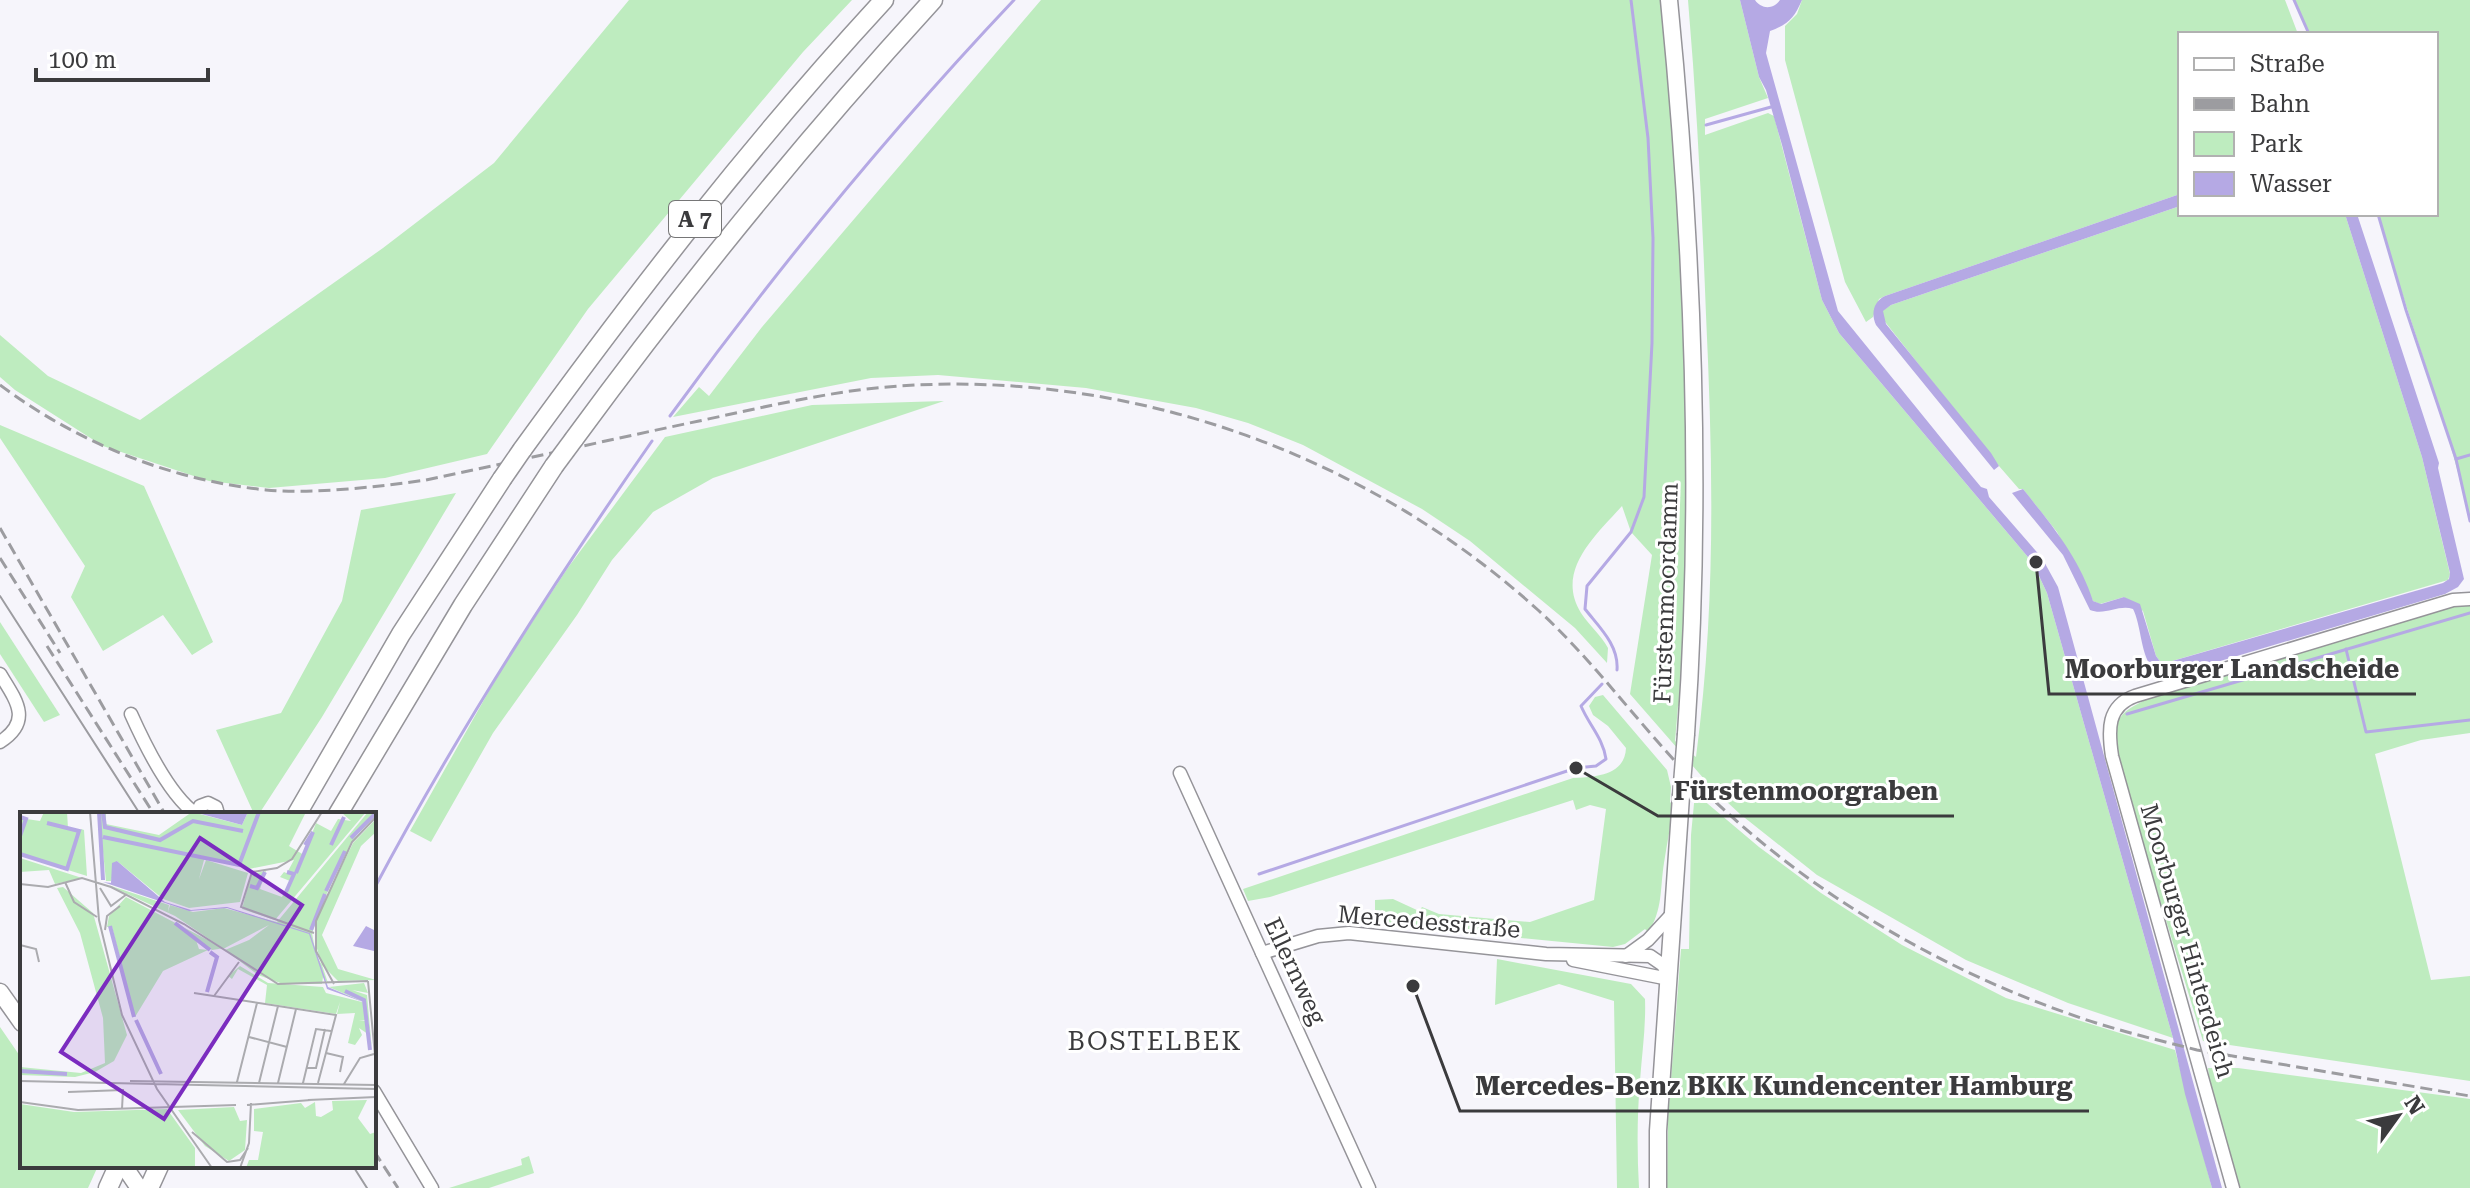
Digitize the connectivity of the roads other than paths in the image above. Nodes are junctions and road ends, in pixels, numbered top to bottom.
1 (884, 0) edge
2 (933, 0) edge
3 (1669, 0) edge
4 (2470, 599) edge
5 (0, 674) edge
6 (131, 714) dead end
7 (0, 742) edge
8 (1180, 773) dead end
9 (193, 812) edge
10 (197, 812) edge
11 (217, 812) edge
12 (298, 812) edge
13 (339, 812) edge
14 (1673, 913) junction
15 (1262, 953) junction
16 (1546, 954) junction
17 (1626, 956) junction
18 (1669, 979) junction
19 (0, 992) edge
20 (20, 1020) edge
21 (376, 1094) edge
22 (120, 1168) edge
23 (123, 1168) edge
24 (158, 1168) edge
25 (108, 1188) edge
26 (139, 1188) edge
27 (149, 1188) edge
28 (432, 1188) edge
29 (1369, 1188) edge
30 (1658, 1188) edge
31 (2233, 1188) edge

1 - 12 highway, A 7, bridge
2 - 13 highway, A 7, bridge
3 - 14 main road, Fürstenmoordamm, bridge
4 - 31 street, Moorburger Hinterdeich
5 - 7 street
6 - 9 street
8 - 15 street, Ellernweg
10 - 11 street
14 - 17 street
14 - 18 main road, Fürstenmoordamm
15 - 16 street, Mercedesstraße
15 - 29 street, Ellernweg
16 - 17 street, Mercedesstraße
16 - 18 street, Mercedesstraße
17 - 18 street, Mercedesstraße
18 - 30 main road, Fürstenmoordamm
19 - 20 main road
21 - 28 street
22 - 25 highway
23 - 26 main road
24 - 27 highway

